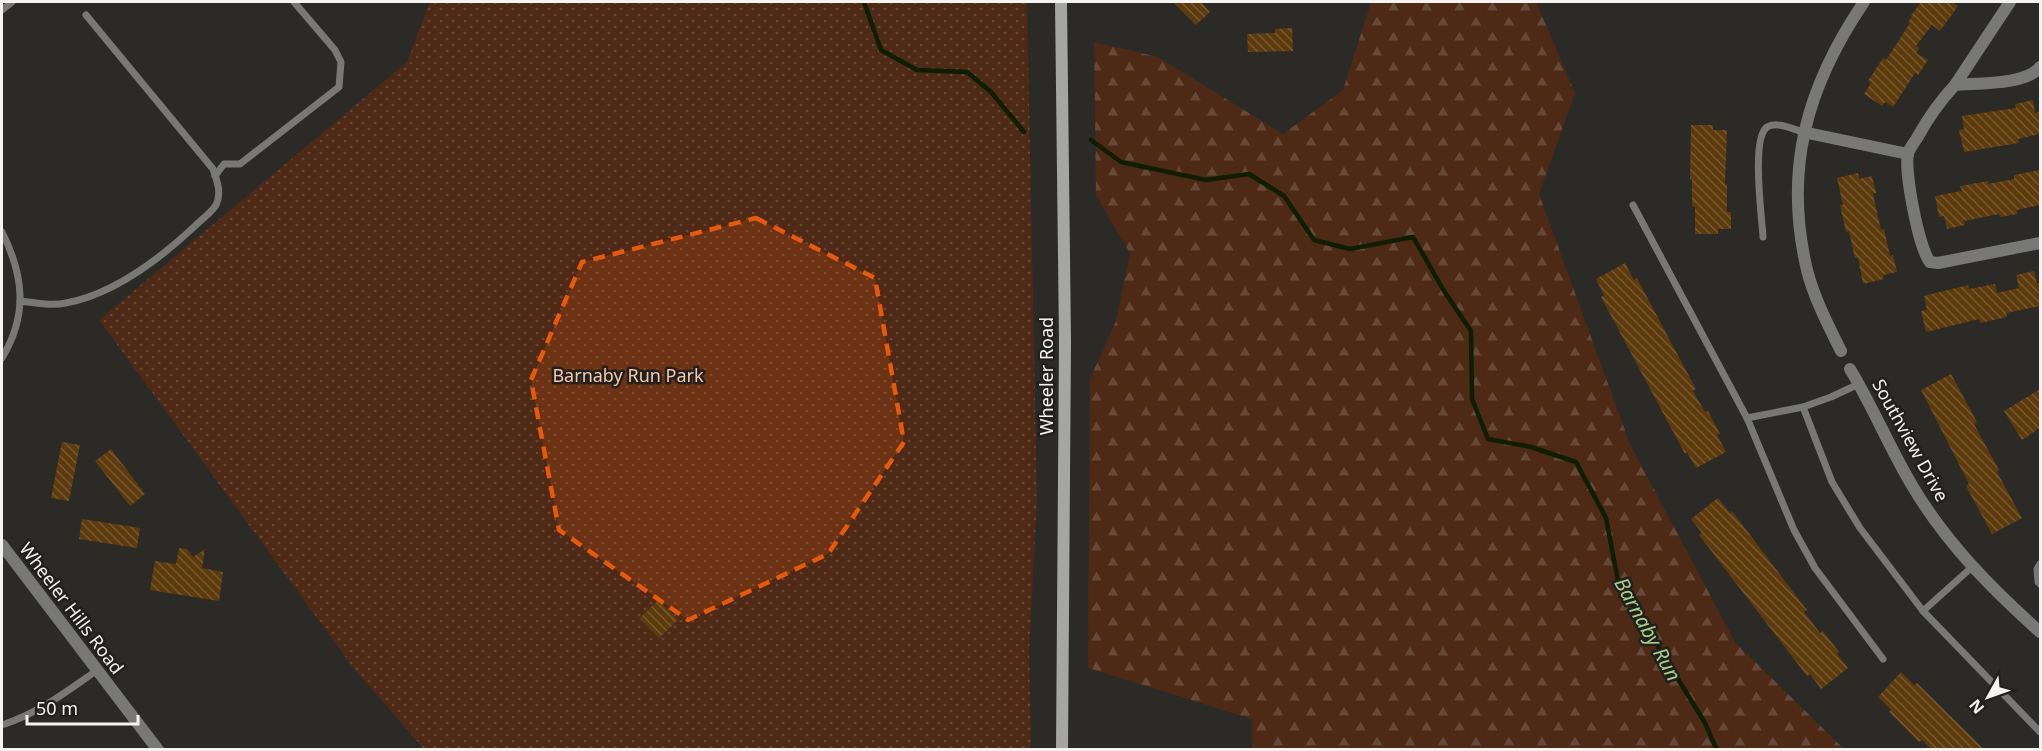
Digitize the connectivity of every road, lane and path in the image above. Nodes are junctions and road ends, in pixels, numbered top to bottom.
1 (12, 2) edge
2 (294, 2) edge
3 (1061, 2) edge
4 (1864, 2) edge
5 (2010, 2) edge
6 (2, 10) edge
7 (86, 15) dead end
8 (2040, 67) edge
9 (1955, 85) junction
10 (1803, 132) junction
11 (1908, 154) junction
12 (215, 176) junction
13 (1633, 205) dead end
14 (2, 232) edge
15 (1763, 237) dead end
16 (2040, 243) edge
17 (20, 301) junction
18 (1840, 351) dead end
19 (2, 358) edge
20 (1850, 369) dead end
21 (1859, 384) junction
22 (1803, 407) junction
23 (1747, 418) junction
24 (2, 545) edge
25 (2040, 564) edge
26 (1972, 567) junction
27 (2040, 584) edge
28 (1923, 611) junction
29 (2040, 632) edge
30 (1883, 659) dead end
31 (96, 671) junction
32 (2, 725) edge
33 (2040, 732) edge
34 (158, 750) edge
35 (1062, 750) edge

1 - 6 lane
2 - 12 lane
3 - 35 main road, Wheeler Road
4 - 10 street
5 - 9 street
7 - 12 lane
8 - 9 street
9 - 11 street
10 - 11 street
10 - 15 lane
10 - 18 street
11 - 16 street
12 - 17 lane
13 - 23 lane
14 - 17 lane
17 - 19 lane
20 - 21 street, Southview Drive
21 - 22 lane
21 - 26 street, Southview Drive
22 - 23 lane
22 - 28 lane
23 - 30 lane
24 - 31 street, Wheeler Hills Road
25 - 27 lane
26 - 28 lane
26 - 29 street, Southview Drive
28 - 33 lane
31 - 32 lane
31 - 34 street, Wheeler Hills Road

